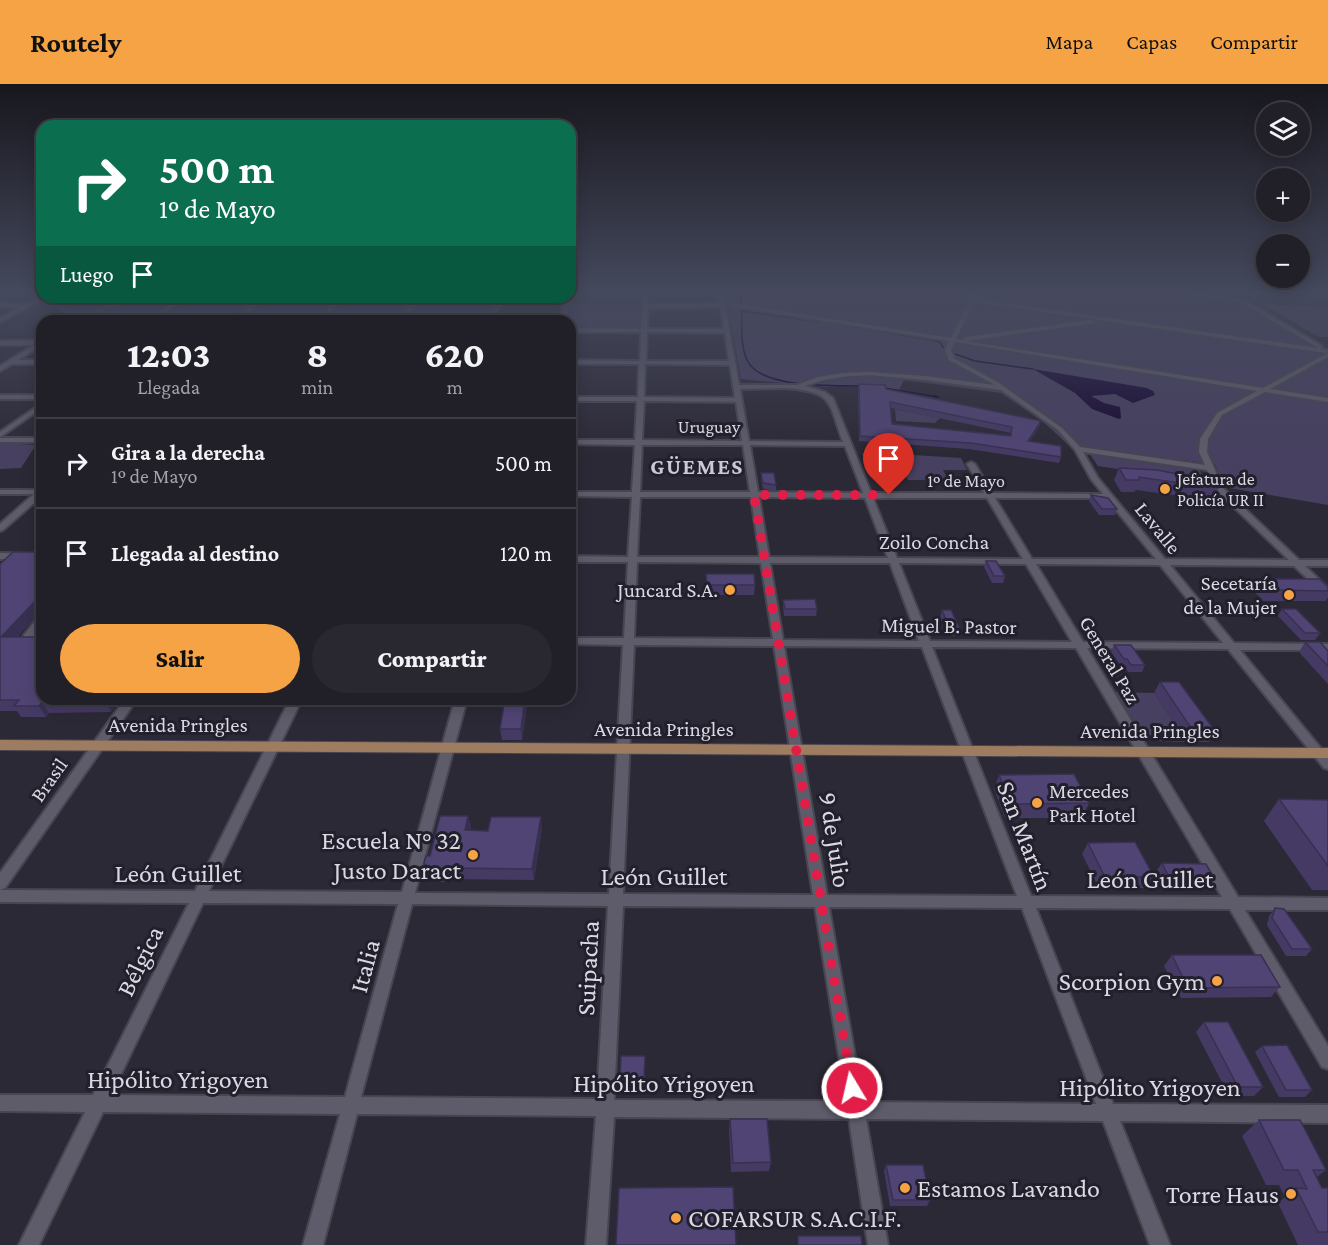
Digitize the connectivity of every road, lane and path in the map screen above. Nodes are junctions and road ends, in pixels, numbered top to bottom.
1 (35, 347) edge
2 (642, 347) edge
3 (731, 347) edge
4 (949, 347) edge
5 (998, 347) edge
6 (1307, 347) edge
7 (1328, 350) edge
8 (0, 362) edge
9 (11, 362) junction
10 (36, 362) edge
11 (576, 362) edge
12 (642, 363) junction
13 (733, 363) junction
14 (0, 369) edge
15 (802, 385) junction
16 (736, 387) junction
17 (1004, 389) junction
18 (1263, 389) junction
19 (0, 397) edge
20 (36, 397) edge
21 (576, 399) edge
22 (639, 399) junction
23 (739, 400) junction
24 (1328, 400) edge
25 (36, 409) edge
26 (0, 435) edge
27 (0, 440) edge
28 (36, 440) edge
29 (576, 442) edge
30 (637, 442) junction
31 (745, 442) junction
32 (848, 444) junction
33 (1078, 449) junction
34 (971, 464) dead end
35 (1210, 468) junction
36 (0, 492) edge
37 (36, 492) edge
38 (576, 494) edge
39 (634, 494) junction
40 (754, 495) junction
41 (868, 495) junction
42 (991, 496) junction
43 (1109, 496) junction
44 (36, 497) edge
45 (0, 528) edge
46 (0, 556) edge
47 (36, 557) edge
48 (576, 558) edge
49 (631, 559) junction
50 (764, 560) junction
51 (895, 560) junction
52 (1027, 561) junction
53 (1161, 561) junction
54 (1297, 563) junction
55 (1328, 563) edge
56 (1328, 593) edge
57 (36, 626) edge
58 (36, 638) edge
59 (576, 641) edge
60 (627, 642) junction
61 (778, 643) junction
62 (927, 644) junction
63 (1078, 645) junction
64 (1230, 645) junction
65 (1328, 647) edge
66 (127, 705) edge
67 (293, 705) edge
68 (459, 705) edge
69 (0, 745) edge
70 (97, 746) junction
71 (272, 747) junction
72 (448, 749) junction
73 (621, 749) junction
74 (795, 751) junction
75 (966, 752) junction
76 (1142, 752) junction
77 (1325, 757) edge
78 (0, 884) edge
79 (0, 896) edge
80 (198, 898) junction
81 (408, 898) junction
82 (615, 899) junction
83 (820, 901) junction
84 (1025, 902) junction
85 (1233, 903) junction
86 (1328, 904) edge
87 (1328, 1061) edge
88 (0, 1103) edge
89 (97, 1104) junction
90 (351, 1106) junction
91 (605, 1108) junction
92 (855, 1110) junction
93 (1106, 1112) junction
94 (1328, 1114) edge
95 (28, 1245) edge
96 (312, 1245) edge
97 (596, 1245) edge
98 (878, 1245) edge
99 (1160, 1245) edge

1 - 9 street
2 - 12 street, Suipacha
3 - 13 street, 9 de Julio
4 - 17 street, Lavalle
5 - 18 street
6 - 7 street
7 - 18 street
8 - 9 street
9 - 10 street
9 - 14 street
11 - 12 street
12 - 13 street
12 - 22 street, Suipacha
13 - 16 street, 9 de Julio
15 - 16 street
15 - 17 street
15 - 32 street, San Martín
16 - 23 street, 9 de Julio
17 - 33 street, Lavalle
18 - 24 street
18 - 35 street
19 - 20 street
21 - 22 street
22 - 23 street
22 - 30 street, Suipacha
23 - 31 street, 9 de Julio
25 - 26 street
27 - 28 street
29 - 30 street, Uruguay
30 - 31 street, Uruguay
30 - 39 street, Suipacha
31 - 32 street, Uruguay
31 - 40 street, 9 de Julio
32 - 41 street, San Martín
33 - 35 street
33 - 43 street, Lavalle
34 - 42 street, General Paz
35 - 54 street
36 - 37 street
38 - 39 street, 1º de Mayo
39 - 40 street, 1º de Mayo
39 - 49 street, Suipacha
40 - 41 street, 1º de Mayo
40 - 50 street, 9 de Julio
41 - 42 street, 1º de Mayo
41 - 51 street, San Martín
42 - 43 street, 1º de Mayo
42 - 52 street, General Paz
43 - 53 street, Lavalle
44 - 45 street
46 - 47 street
48 - 49 street, Zoilo Concha
49 - 50 street, Zoilo Concha
49 - 60 street, Suipacha
50 - 51 street, Zoilo Concha
50 - 61 street, 9 de Julio
51 - 52 street, Zoilo Concha
51 - 62 street, San Martín
52 - 53 street, Zoilo Concha
52 - 63 street, General Paz
53 - 54 street, Zoilo Concha
53 - 64 street, Lavalle
54 - 55 street, Zoilo Concha
54 - 56 street
57 - 58 street
59 - 60 street, Miguel B. Pastor
60 - 61 street, Miguel B. Pastor
60 - 73 street, Suipacha
61 - 62 street, Miguel B. Pastor
61 - 74 street, 9 de Julio
62 - 63 street, Miguel B. Pastor
62 - 75 street, San Martín
63 - 64 street, Miguel B. Pastor
63 - 76 street, General Paz
64 - 65 street, Miguel B. Pastor
64 - 77 street, Lavalle
66 - 70 street, Brasil
67 - 71 street, Bélgica
68 - 72 street, Italia
69 - 70 main road, Avenida Pringles
70 - 71 main road, Avenida Pringles
70 - 78 street, Brasil
71 - 72 main road, Avenida Pringles
71 - 80 street, Bélgica
72 - 73 main road, Avenida Pringles
72 - 81 street, Italia
73 - 74 main road, Avenida Pringles
73 - 82 street, Suipacha
74 - 75 main road, Avenida Pringles
74 - 83 street, 9 de Julio
75 - 76 main road, Avenida Pringles
75 - 84 street, San Martín
76 - 77 main road, Avenida Pringles
76 - 85 street, General Paz
79 - 80 street, León Guillet
80 - 81 street, León Guillet
80 - 89 street, Bélgica
81 - 82 street, León Guillet
81 - 90 street, Italia
82 - 83 street, León Guillet
82 - 91 street, Suipacha
83 - 84 street, León Guillet
83 - 92 street, 9 de Julio
84 - 85 street, León Guillet
84 - 93 street, San Martín
85 - 86 street, León Guillet
85 - 87 street, General Paz
88 - 89 street, Hipólito Yrigoyen
89 - 90 street, Hipólito Yrigoyen
89 - 95 street, Bélgica
90 - 91 street, Hipólito Yrigoyen
90 - 96 street, Italia
91 - 92 street, Hipólito Yrigoyen
91 - 97 street, Suipacha
92 - 93 street, Hipólito Yrigoyen
92 - 98 street, 9 de Julio
93 - 94 street, Hipólito Yrigoyen
93 - 99 street, San Martín

